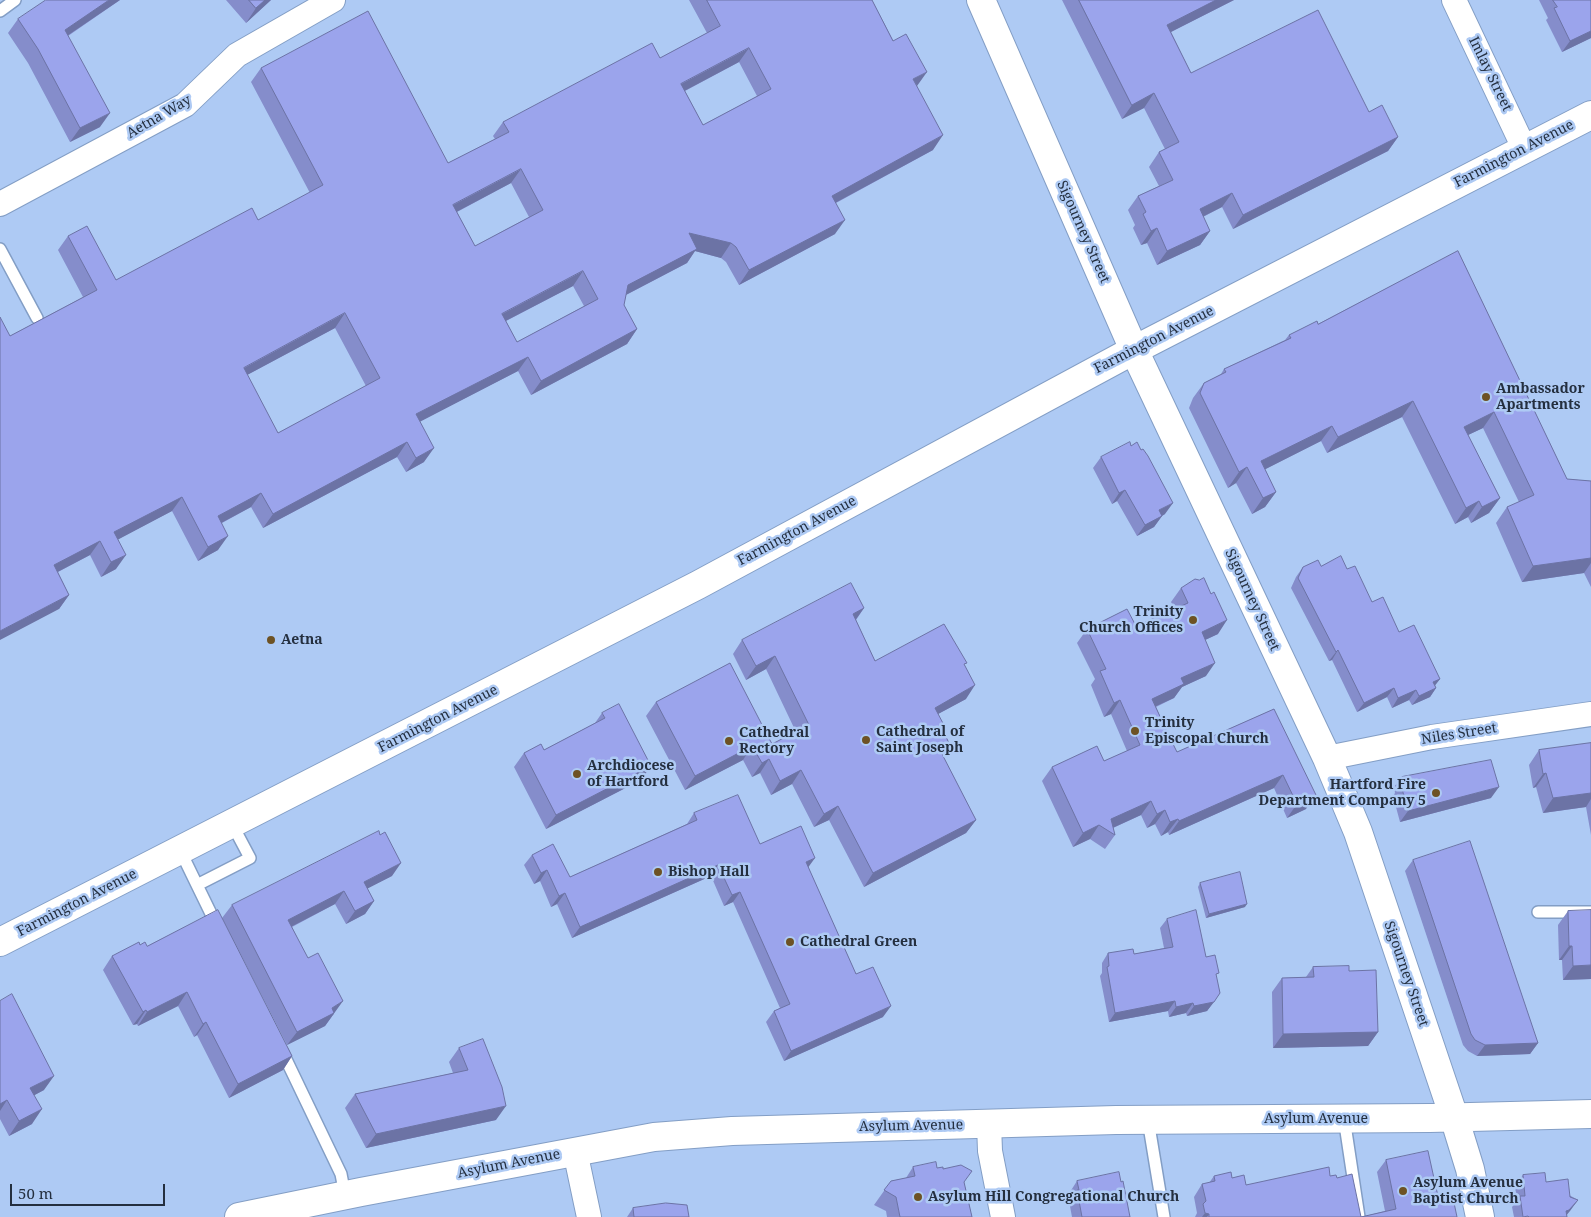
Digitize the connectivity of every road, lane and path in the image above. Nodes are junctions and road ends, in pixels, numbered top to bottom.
1 (15, 0) edge
2 (333, 0) edge
3 (981, 0) edge
4 (1454, 0) edge
5 (0, 11) edge
6 (1591, 115) edge
7 (1524, 148) junction
8 (0, 204) edge
9 (0, 249) edge
10 (37, 318) dead end
11 (1134, 350) junction
12 (1591, 714) edge
13 (1327, 758) junction
14 (232, 824) junction
15 (180, 850) junction
16 (197, 885) junction
17 (1538, 912) dead end
18 (1591, 912) edge
19 (224, 939) edge
20 (0, 942) edge
21 (277, 1041) edge
22 (1591, 1114) edge
23 (1454, 1117) junction
24 (1344, 1118) junction
25 (1148, 1120) junction
26 (989, 1124) junction
27 (575, 1151) junction
28 (345, 1195) junction
29 (239, 1217) edge
30 (589, 1217) edge
31 (1003, 1217) edge
32 (1164, 1217) edge
33 (1359, 1217) edge
34 (1480, 1217) edge

1 - 5 lane
2 - 8 street, Aetna Way
3 - 11 main road, Sigourney Street
4 - 7 street, Imlay Street
6 - 7 main road, Farmington Avenue
7 - 11 main road, Farmington Avenue
9 - 10 lane
11 - 13 main road, Sigourney Street
11 - 14 main road, Farmington Avenue
12 - 13 street, Niles Street
13 - 23 main road, Sigourney Street
14 - 15 main road, Farmington Avenue
14 - 16 lane
15 - 16 lane
15 - 20 main road, Farmington Avenue
16 - 19 lane
17 - 18 lane
21 - 28 lane
22 - 23 main road, Asylum Avenue
23 - 24 main road, Asylum Avenue
23 - 34 main road, Sigourney Street
24 - 25 main road, Asylum Avenue
24 - 33 lane
25 - 26 main road, Asylum Avenue
25 - 32 lane
26 - 27 main road, Asylum Avenue
26 - 31 street
27 - 28 main road, Asylum Avenue
27 - 30 street
28 - 29 main road, Asylum Avenue

